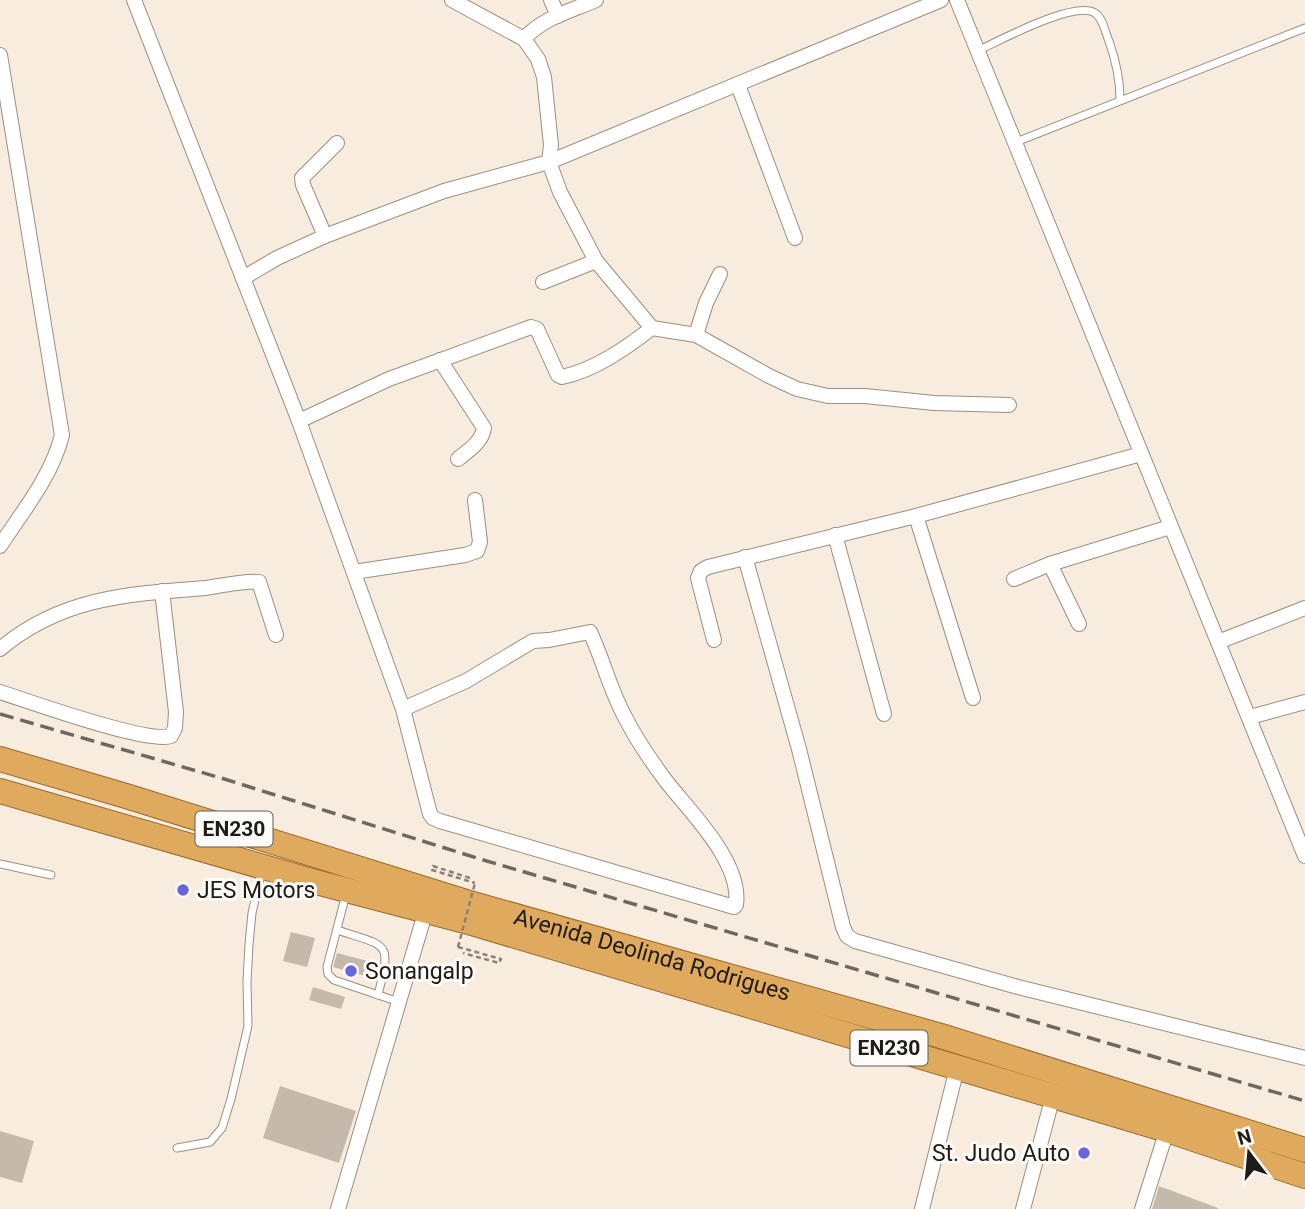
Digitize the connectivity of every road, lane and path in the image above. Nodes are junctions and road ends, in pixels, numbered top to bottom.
1 (134, 0) edge
2 (452, 0) edge
3 (551, 0) edge
4 (596, 0) edge
5 (941, 0) edge
6 (957, 0) edge
7 (558, 16) junction
8 (1305, 28) edge
9 (524, 39) junction
10 (979, 50) junction
11 (0, 55) edge
12 (738, 85) junction
13 (1120, 99) junction
14 (1016, 142) junction
15 (337, 143) dead end
16 (549, 162) junction
17 (325, 236) junction
18 (795, 238) dead end
19 (596, 261) junction
20 (720, 274) dead end
21 (243, 278) junction
22 (543, 282) dead end
23 (652, 328) junction
24 (696, 335) junction
25 (440, 360) junction
26 (1009, 405) dead end
27 (299, 421) junction
28 (1141, 454) junction
29 (458, 459) dead end
30 (475, 500) dead end
31 (916, 516) junction
32 (1170, 527) junction
33 (835, 535) junction
34 (0, 546) edge
35 (745, 557) junction
36 (1051, 564) junction
37 (354, 572) junction
38 (1014, 579) dead end
39 (162, 591) junction
40 (1305, 608) edge
41 (1079, 624) dead end
42 (275, 635) dead end
43 (714, 640) dead end
44 (1218, 642) junction
45 (0, 649) edge
46 (0, 692) edge
47 (973, 698) dead end
48 (1305, 702) edge
49 (403, 709) junction
50 (884, 714) dead end
51 (1250, 717) junction
52 (0, 759) edge
53 (0, 791) edge
54 (1305, 856) edge
55 (0, 864) edge
56 (263, 866) junction
57 (51, 875) dead end
58 (470, 878) dead end
59 (347, 890) junction
60 (426, 910) junction
61 (337, 930) junction
62 (463, 953) dead end
63 (378, 995) junction
64 (399, 1002) junction
65 (1305, 1058) edge
66 (957, 1068) junction
67 (1053, 1096) junction
68 (1167, 1130) junction
69 (177, 1148) dead end
70 (1305, 1150) edge
71 (1305, 1176) edge
72 (338, 1209) edge
73 (922, 1209) edge
74 (1023, 1209) edge
75 (1142, 1209) edge

1 - 21 street
2 - 9 street
3 - 7 street
4 - 7 street
5 - 12 street
6 - 10 street
7 - 9 street
8 - 13 lane
9 - 16 street
10 - 13 lane
10 - 14 street
11 - 34 street
12 - 16 street
12 - 18 street
13 - 14 lane
14 - 28 street
15 - 17 street
16 - 17 street
16 - 19 street
17 - 21 street
19 - 22 street
19 - 23 street
20 - 24 street
21 - 27 street
23 - 24 street
23 - 25 street
24 - 26 street
25 - 27 street
25 - 29 street
27 - 37 street
28 - 31 street
28 - 32 street
30 - 37 street
31 - 33 street
31 - 47 street
32 - 36 street
32 - 44 street
33 - 35 street
33 - 50 street
35 - 43 street
35 - 65 street
36 - 38 street
36 - 41 street
37 - 49 street
39 - 42 street
39 - 45 street
39 - 46 street
40 - 44 street
44 - 51 street
48 - 51 street
49 - 49 street
51 - 54 street
52 - 70 highway, Avenida Deolinda Rodrigues / EN230
53 - 56 highway, Avenida Deolinda Rodrigues / EN230
55 - 57 lane
56 - 59 highway, Avenida Deolinda Rodrigues / EN230
56 - 69 lane
58 - 62 path, bridge
59 - 60 highway, Avenida Deolinda Rodrigues / EN230
59 - 61 lane
60 - 64 street
60 - 66 highway, Avenida Deolinda Rodrigues / EN230
61 - 63 lane
61 - 63 lane
63 - 64 lane
64 - 72 street
66 - 67 highway, Avenida Deolinda Rodrigues / EN230
66 - 73 street
67 - 68 highway, Avenida Deolinda Rodrigues / EN230
67 - 74 street
68 - 71 highway, Avenida Deolinda Rodrigues / EN230
68 - 75 street

